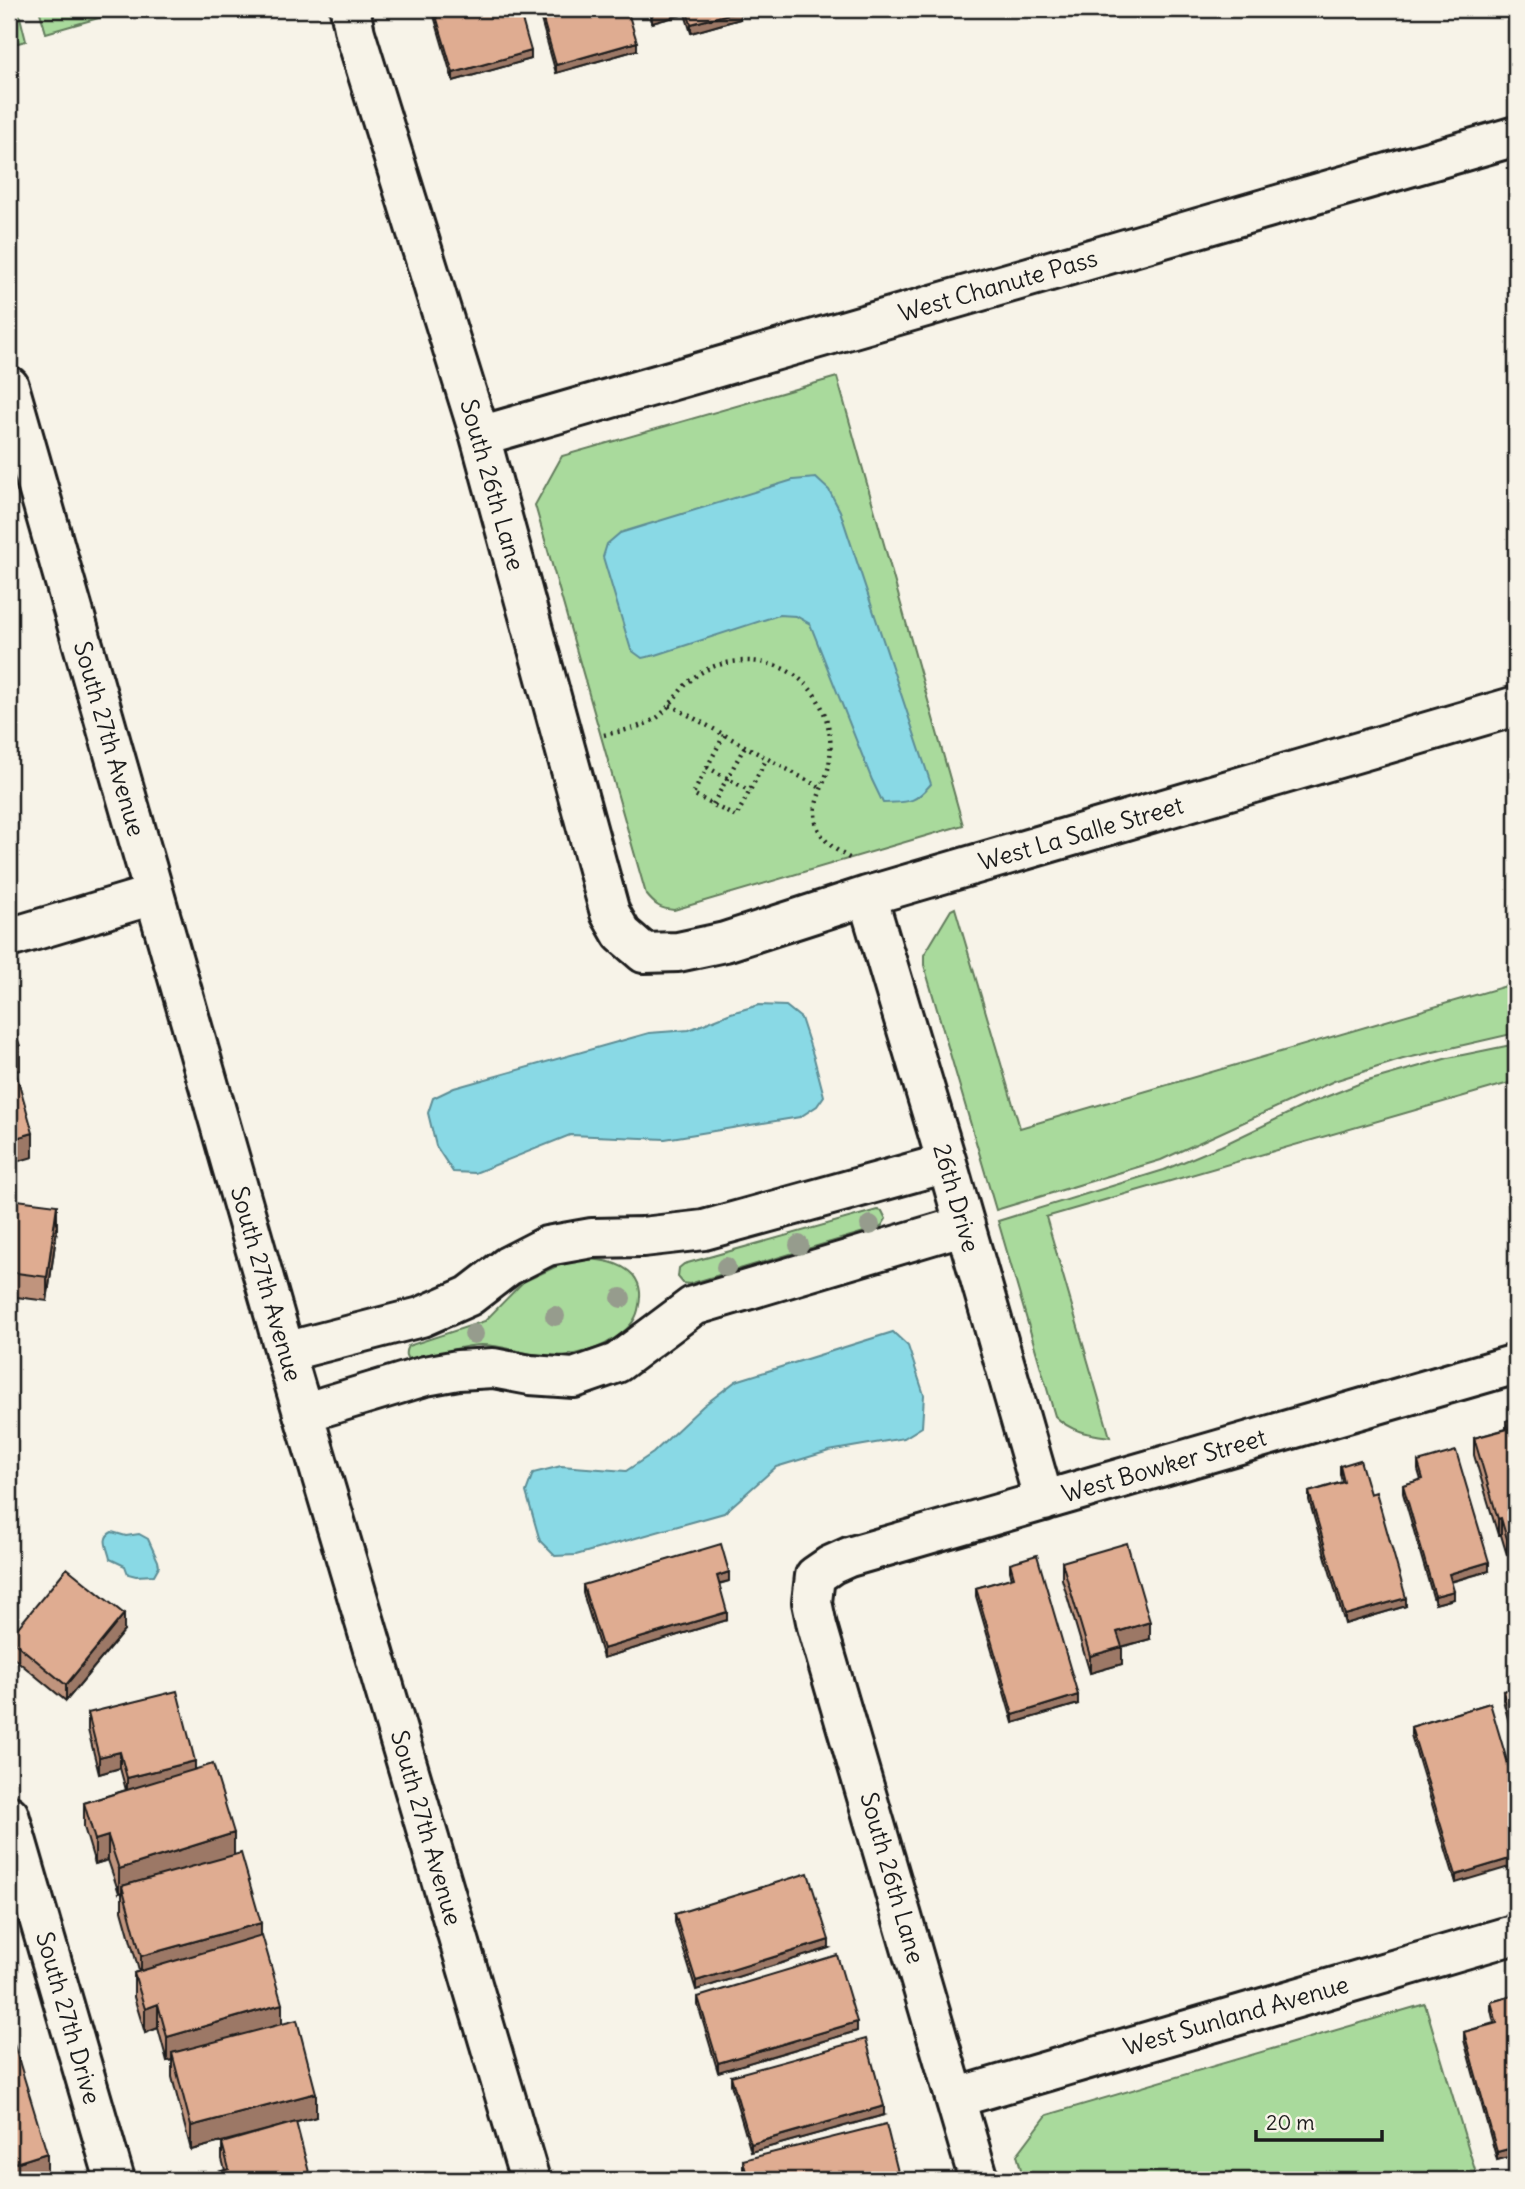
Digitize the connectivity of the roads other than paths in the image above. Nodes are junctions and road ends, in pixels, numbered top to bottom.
1 (349, 9) edge
2 (1516, 136) edge
3 (9, 386) edge
4 (480, 436) junction
5 (1516, 706) edge
6 (862, 880) junction
7 (153, 895) junction
8 (9, 938) edge
9 (644, 953) joint
10 (947, 1163) junction
11 (964, 1225) junction
12 (285, 1352) junction
13 (1516, 1364) edge
14 (303, 1413) junction
15 (1044, 1501) junction
16 (816, 1576) joint
17 (9, 1815) edge
18 (1516, 1934) edge
19 (956, 2098) junction
20 (115, 2180) edge
21 (530, 2180) edge
22 (979, 2180) edge

1 - 4 street, South 26th Lane
2 - 4 street, West Chanute Pass
3 - 7 street, South 27th Avenue
4 - 9 street, South 26th Lane
5 - 6 street, West La Salle Street
6 - 9 street, West La Salle Street
6 - 10 street, 26th Drive
7 - 8 street
7 - 12 street, South 27th Avenue
10 - 11 street, 26th Drive
10 - 12 street
11 - 14 street
11 - 15 street, 26th Drive
12 - 14 street, South 27th Avenue
13 - 15 street, West Bowker Street
14 - 21 street, South 27th Avenue
15 - 16 street, West Bowker Street
16 - 19 street, South 26th Lane
17 - 20 street, South 27th Drive
18 - 19 street, West Sunland Avenue
19 - 22 street, South 26th Lane

